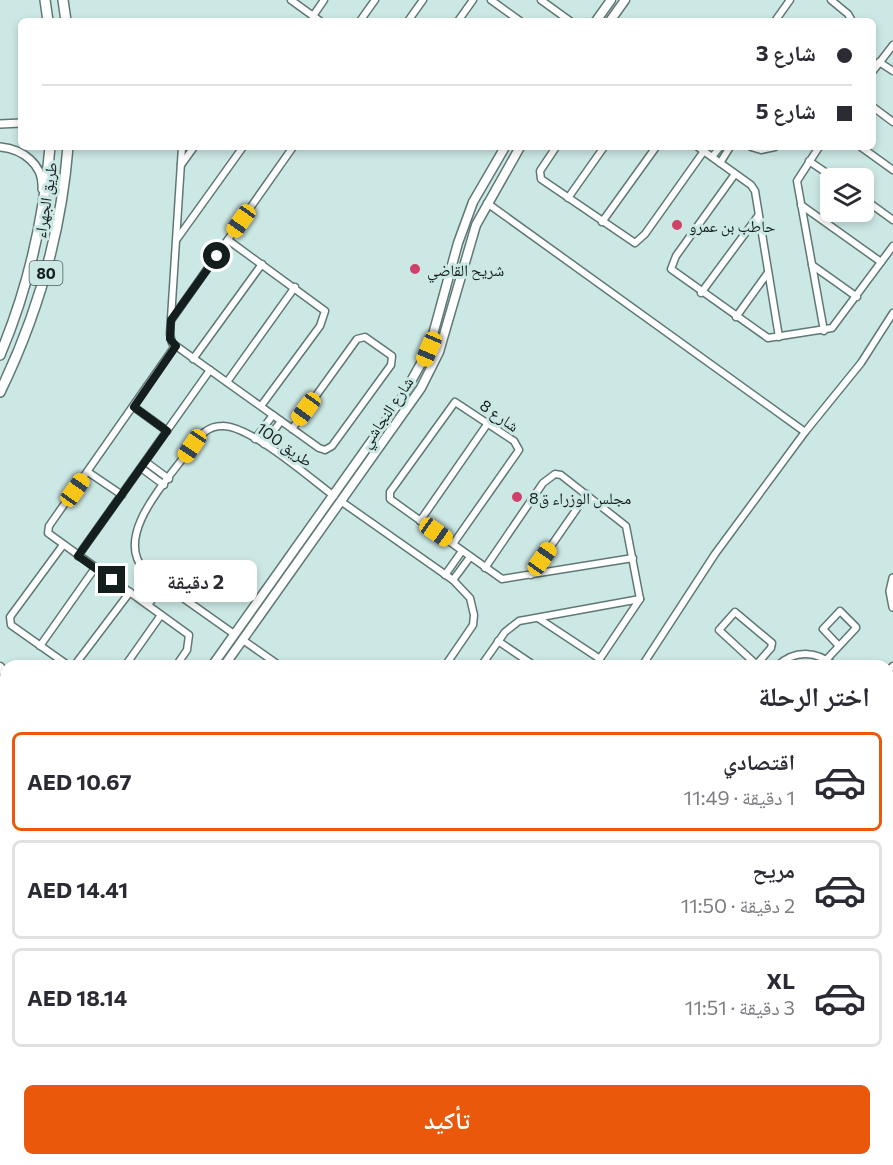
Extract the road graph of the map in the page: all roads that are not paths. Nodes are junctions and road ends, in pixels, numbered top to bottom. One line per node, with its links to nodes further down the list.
1 (44, 0): 15 (highway)
2 (291, 0): 14 (street)
3 (324, 0): 14 (street)
4 (375, 0): 18 (street)
5 (423, 0): 19 (street)
6 (473, 0): 20 (street)
7 (491, 0): 21 (street)
8 (541, 0): 22 (street)
9 (611, 0): 23 (main road)
10 (625, 0): 24 (main road)
11 (790, 0): 25 (street)
12 (833, 0): 26 (street)
13 (63, 1): 16 (highway)
14 (313, 16): 17 (street)
15 (46, 18)
16 (66, 18)
17 (316, 18)
18 (362, 18)
19 (410, 18)
20 (460, 18)
21 (511, 18)
22 (566, 18)
23 (598, 18)
24 (612, 18)
25 (777, 18)
26 (849, 18)
27 (893, 45): 28 (street)
28 (879, 62): 29 (street); 30 (street)
29 (876, 66)
30 (893, 71)
31 (876, 109): 32 (street)
32 (893, 122)
33 (18, 123): 34 (street)
34 (0, 124)
35 (0, 147): 67 (street)
36 (50, 150): 67 (highway, طريق الجهراء / 80)
37 (68, 150): 88 (highway, طريق الجهراء / 80)
38 (182, 150): 56 (street)
39 (192, 150): 56 (street)
40 (241, 150): 68 (street)
41 (291, 150): 69 (street)
42 (503, 150): 94 (main road, شارع النجاشي)
43 (518, 150): 61 (main road, شارع النجاشي)
44 (554, 150): 60 (street)
45 (602, 150): 60 (street)
46 (654, 150): 66 (street)
47 (700, 150): 66 (street)
48 (702, 150): 53 (street)
49 (718, 150): 53 (street)
50 (728, 150): 55 (street)
51 (817, 150): 54 (street)
52 (865, 150): 58 (street)
53 (712, 157): 55 (street)
54 (809, 161): 57 (street); 62 (street)
55 (720, 163): 59 (street)
56 (181, 165): 68 (street)
57 (820, 168)
58 (893, 170)
59 (735, 174): 64 (street); 76 (street)
60 (568, 198): 66 (street)
61 (486, 203): 94 (main road, شارع النجاشي); 97 (street)
62 (801, 205): 71 (street); 73 (street)
63 (874, 206): 65 (street)
64 (758, 216): 74 (street); 76 (street)
65 (893, 220)
66 (602, 222)
67 (38, 225): 84 (highway, طريق الجهراء / 80)
68 (177, 240): 80 (street)
69 (228, 240): 72 (street); 80 (street)
70 (893, 246): 71 (street)
71 (881, 262): 77 (street)
72 (262, 264): 75 (street); 85 (street)
73 (811, 264): 77 (street); 81 (street)
74 (767, 274): 79 (street); 82 (street)
75 (295, 287): 87 (street); 89 (street)
76 (701, 292): 79 (street)
77 (857, 297): 81 (street)
78 (893, 313): 97 (street)
79 (736, 317): 82 (street)
80 (171, 320): 83 (street)
81 (824, 331): 82 (street)
82 (779, 338)
83 (176, 346): 85 (street); 90 (street)
84 (0, 355)
85 (194, 359): 86 (street)
86 (210, 370): 87 (street); 96 (street)
87 (227, 382): 89 (street)
88 (0, 392)
89 (261, 406): 91 (street)
90 (134, 407): 96 (street); 104 (street)
91 (273, 415): 92 (street); 99 (street)
92 (280, 420): 95 (street); 101 (street)
93 (488, 423): 111 (street); 111 (street, شارع 8); 112 (street, شارع 8)
94 (389, 425): 98 (main road, شارع النجاشي); 100 (main road, شارع النجاشي)
95 (292, 429): 95 (street)
96 (167, 431): 102 (street)
97 (805, 432): 150 (street)
98 (376, 435): 100 (main road); 109 (main road, شارع النجاشي)
99 (255, 439): 101 (street, طريق 100); 105 (street, طريق 100)
100 (385, 440): 110 (main road, شارع النجاشي)
101 (264, 444): 109 (street, طريق 100)
102 (146, 462): 103 (street); 105 (street)
103 (141, 468): 106 (street); 108 (street)
104 (88, 472): 108 (street); 113 (street)
105 (169, 478): 106 (street, طريق 100)
106 (164, 485): 123 (street, طريق 100)
107 (587, 494): 117 (street); 118 (street); 121 (street)
108 (122, 495): 115 (street)
109 (334, 496): 133 (main road, شارع النجاشي)
110 (342, 502): 120 (street); 134 (main road, شارع النجاشي)
111 (420, 521): 112 (street, شارع 8)
112 (453, 544): 114 (street)
113 (63, 545): 115 (street); 136 (street)
114 (462, 551): 116 (street); 120 (street)
115 (78, 556): 119 (street)
116 (470, 557): 118 (street); 124 (street)
117 (633, 558): 121 (street); 127 (street)
118 (485, 567): 121 (street)
119 (95, 568): 126 (street); 136 (street)
120 (445, 575): 124 (street)
121 (531, 575)
122 (893, 578): 130 (street)
123 (156, 580): 125 (street, طريق 100); 128 (street)
124 (453, 580): 147 (street)
125 (163, 584): 129 (street); 133 (street, طريق 100)
126 (130, 592): 128 (street); 141 (street)
127 (639, 599): 132 (street); 138 (street)
128 (141, 600): 129 (street)
129 (148, 605): 131 (street)
130 (893, 607)
131 (161, 615): 142 (street); 143 (street)
132 (538, 618): 135 (street); 138 (street)
133 (234, 634): 144 (main road, شارع النجاشي)
134 (243, 640): 145 (main road, شارع النجاشي); 146 (street)
135 (498, 641): 148 (street); 149 (street)
136 (40, 646): 140 (street)
137 (839, 646): 137 (street); 139 (street)
138 (600, 659)
139 (827, 659): 153 (street)
140 (60, 660)
141 (79, 660)
142 (129, 660)
143 (180, 660)
144 (216, 660)
145 (228, 660)
146 (271, 660)
147 (449, 660)
148 (485, 660)
149 (526, 660)
150 (646, 660)
151 (752, 660): 152 (street)
152 (761, 660)
153 (786, 660)

